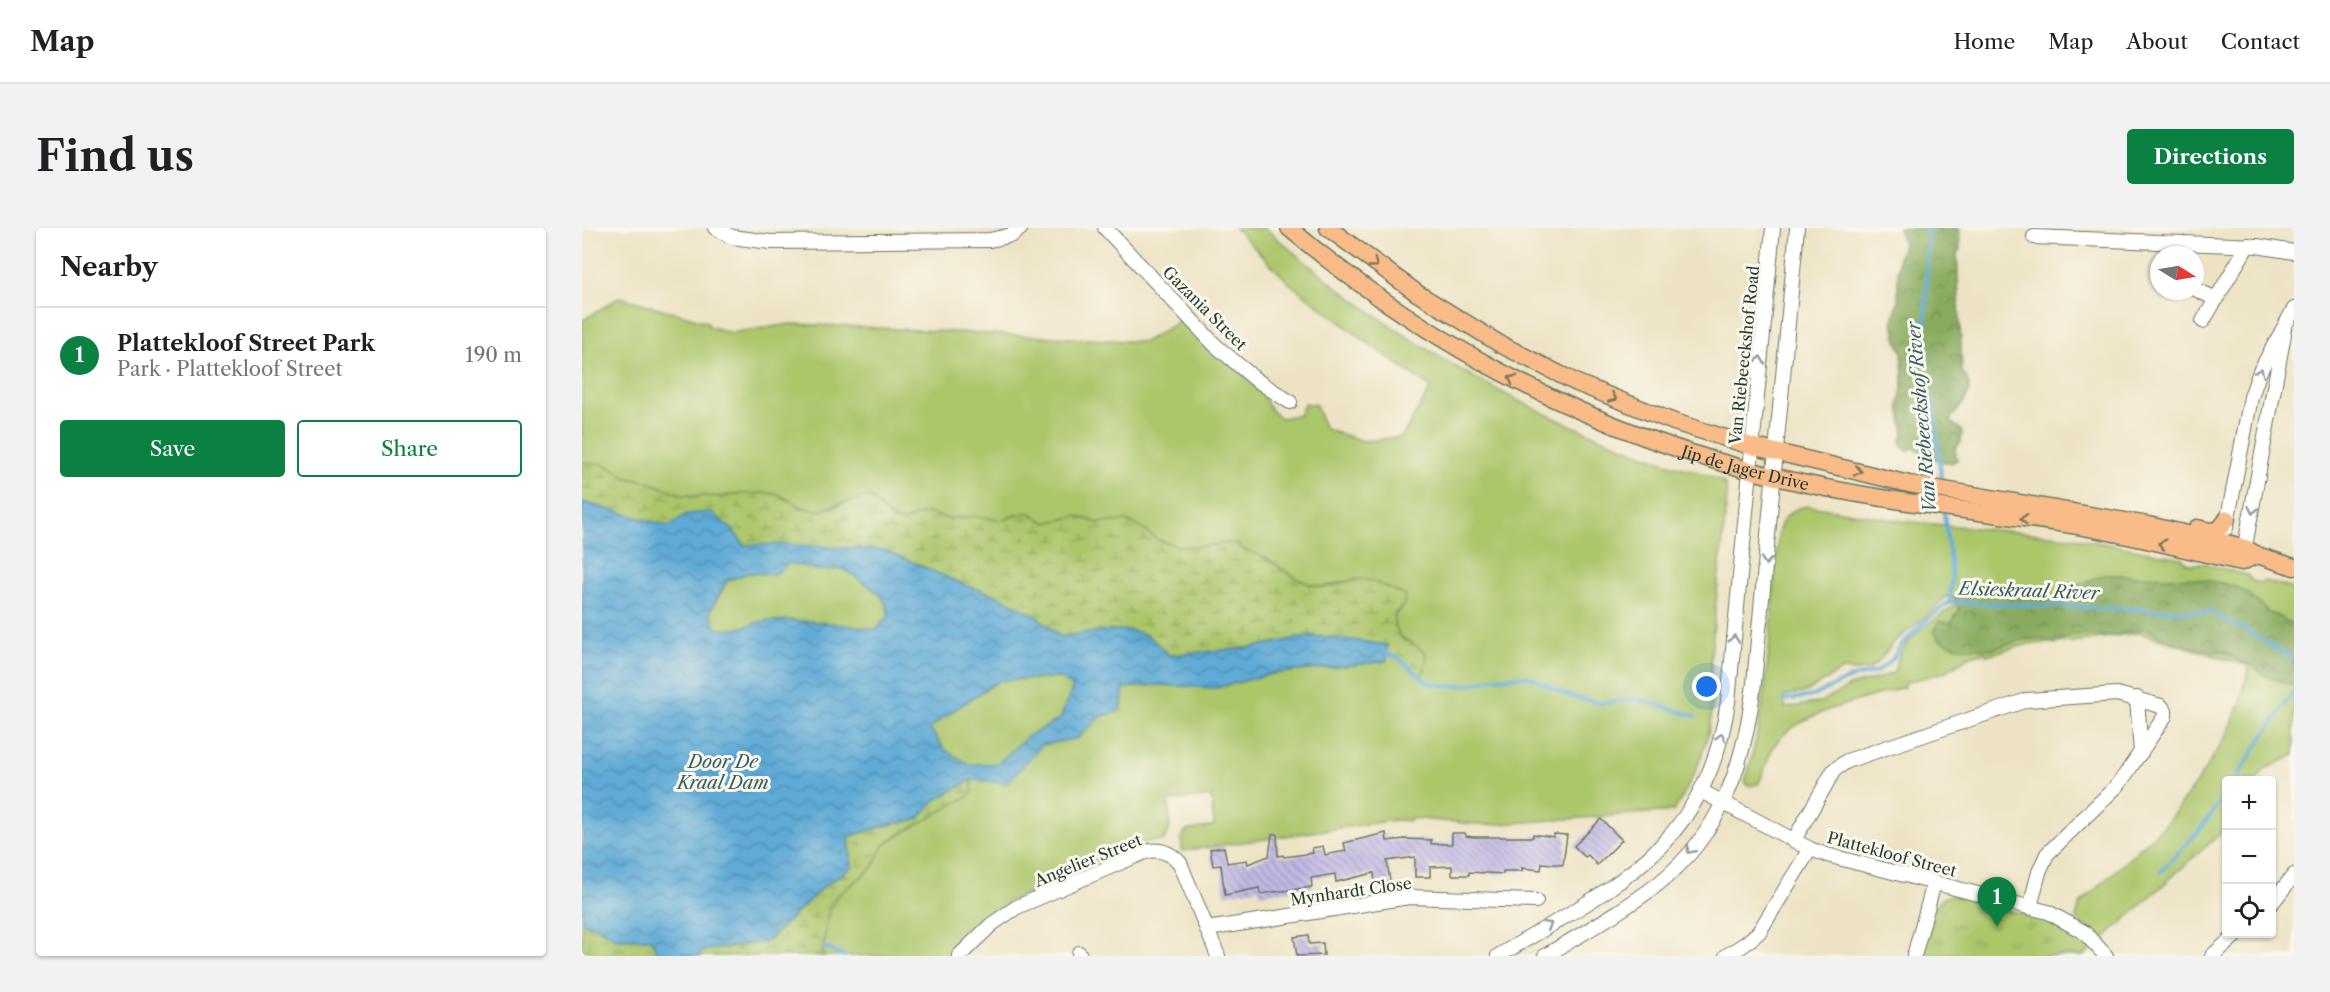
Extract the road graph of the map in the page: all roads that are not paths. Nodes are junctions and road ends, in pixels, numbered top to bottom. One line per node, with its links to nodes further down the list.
1 (715, 228): 8 (street)
2 (1021, 228): 8 (street)
3 (1105, 228): 17 (street, Gazania Street)
4 (1289, 228): 20 (main road, Jip de Jager Drive, one-way to 4)
5 (1328, 228): 18 (main road, Jip de Jager Drive, one-way to 18)
6 (1773, 228): 18 (street, Van Riebeeckshof Road, one-way to 6)
7 (1797, 228): 19 (street)
8 (811, 235)
9 (2034, 237): 10 (street)
10 (2248, 245): 11 (street); 13 (street)
11 (2294, 252)
12 (2204, 293): 13 (street)
13 (2216, 299): 15 (street)
14 (2294, 309): 16 (street)
15 (2203, 321)
16 (2286, 324): 24 (street, one-way to 16); 26 (street, one-way to 26)
17 (1290, 402)
18 (1751, 446): 19 (main road, Jip de Jager Drive); 20 (street, Van Riebeeckshof Road)
19 (1777, 452): 21 (street); 23 (main road, Jip de Jager Drive, one-way to 23)
20 (1749, 470): 21 (main road, Jip de Jager Drive); 30 (street, Van Riebeeckshof Road, one-way to 20)
21 (1775, 477): 23 (main road, Jip de Jager Drive); 31 (street, one-way to 31)
22 (2028, 505): 23 (main road, Jip de Jager Drive); 24 (main road); 25 (main road, Jip de Jager Drive)
23 (1985, 506): 25 (main road, Jip de Jager Drive, one-way to 23)
24 (2227, 519): 25 (street)
25 (2221, 549): 26 (main road, Jip de Jager Drive)
26 (2248, 555): 27 (main road, Jip de Jager Drive)
27 (2294, 567)
28 (2137, 698): 29 (street); 29 (street); 32 (street)
29 (2141, 753): 38 (street)
30 (1701, 791): 31 (street, Plattekloof Street); 43 (street, Van Riebeeckshof Road, one-way to 30)
31 (1724, 803): 32 (street, Plattekloof Street); 44 (street, one-way to 44)
32 (1794, 840): 33 (street, Plattekloof Street)
33 (1810, 849): 35 (street, Plattekloof Street); 45 (street)
34 (2294, 875): 36 (street)
35 (1934, 883): 38 (street, Plattekloof Street); 46 (street)
36 (2276, 897)
37 (1536, 901): 39 (street, Mynhardt Close)
38 (2030, 907): 47 (street, Plattekloof Street)
39 (1207, 929): 41 (street, Angelier Street); 42 (street, Angelier Street)
40 (2232, 938): 48 (street)
41 (959, 956)
42 (1218, 956)
43 (1498, 956)
44 (1545, 956)
45 (1726, 956)
46 (1914, 956)
47 (2106, 956)
48 (2212, 956)

